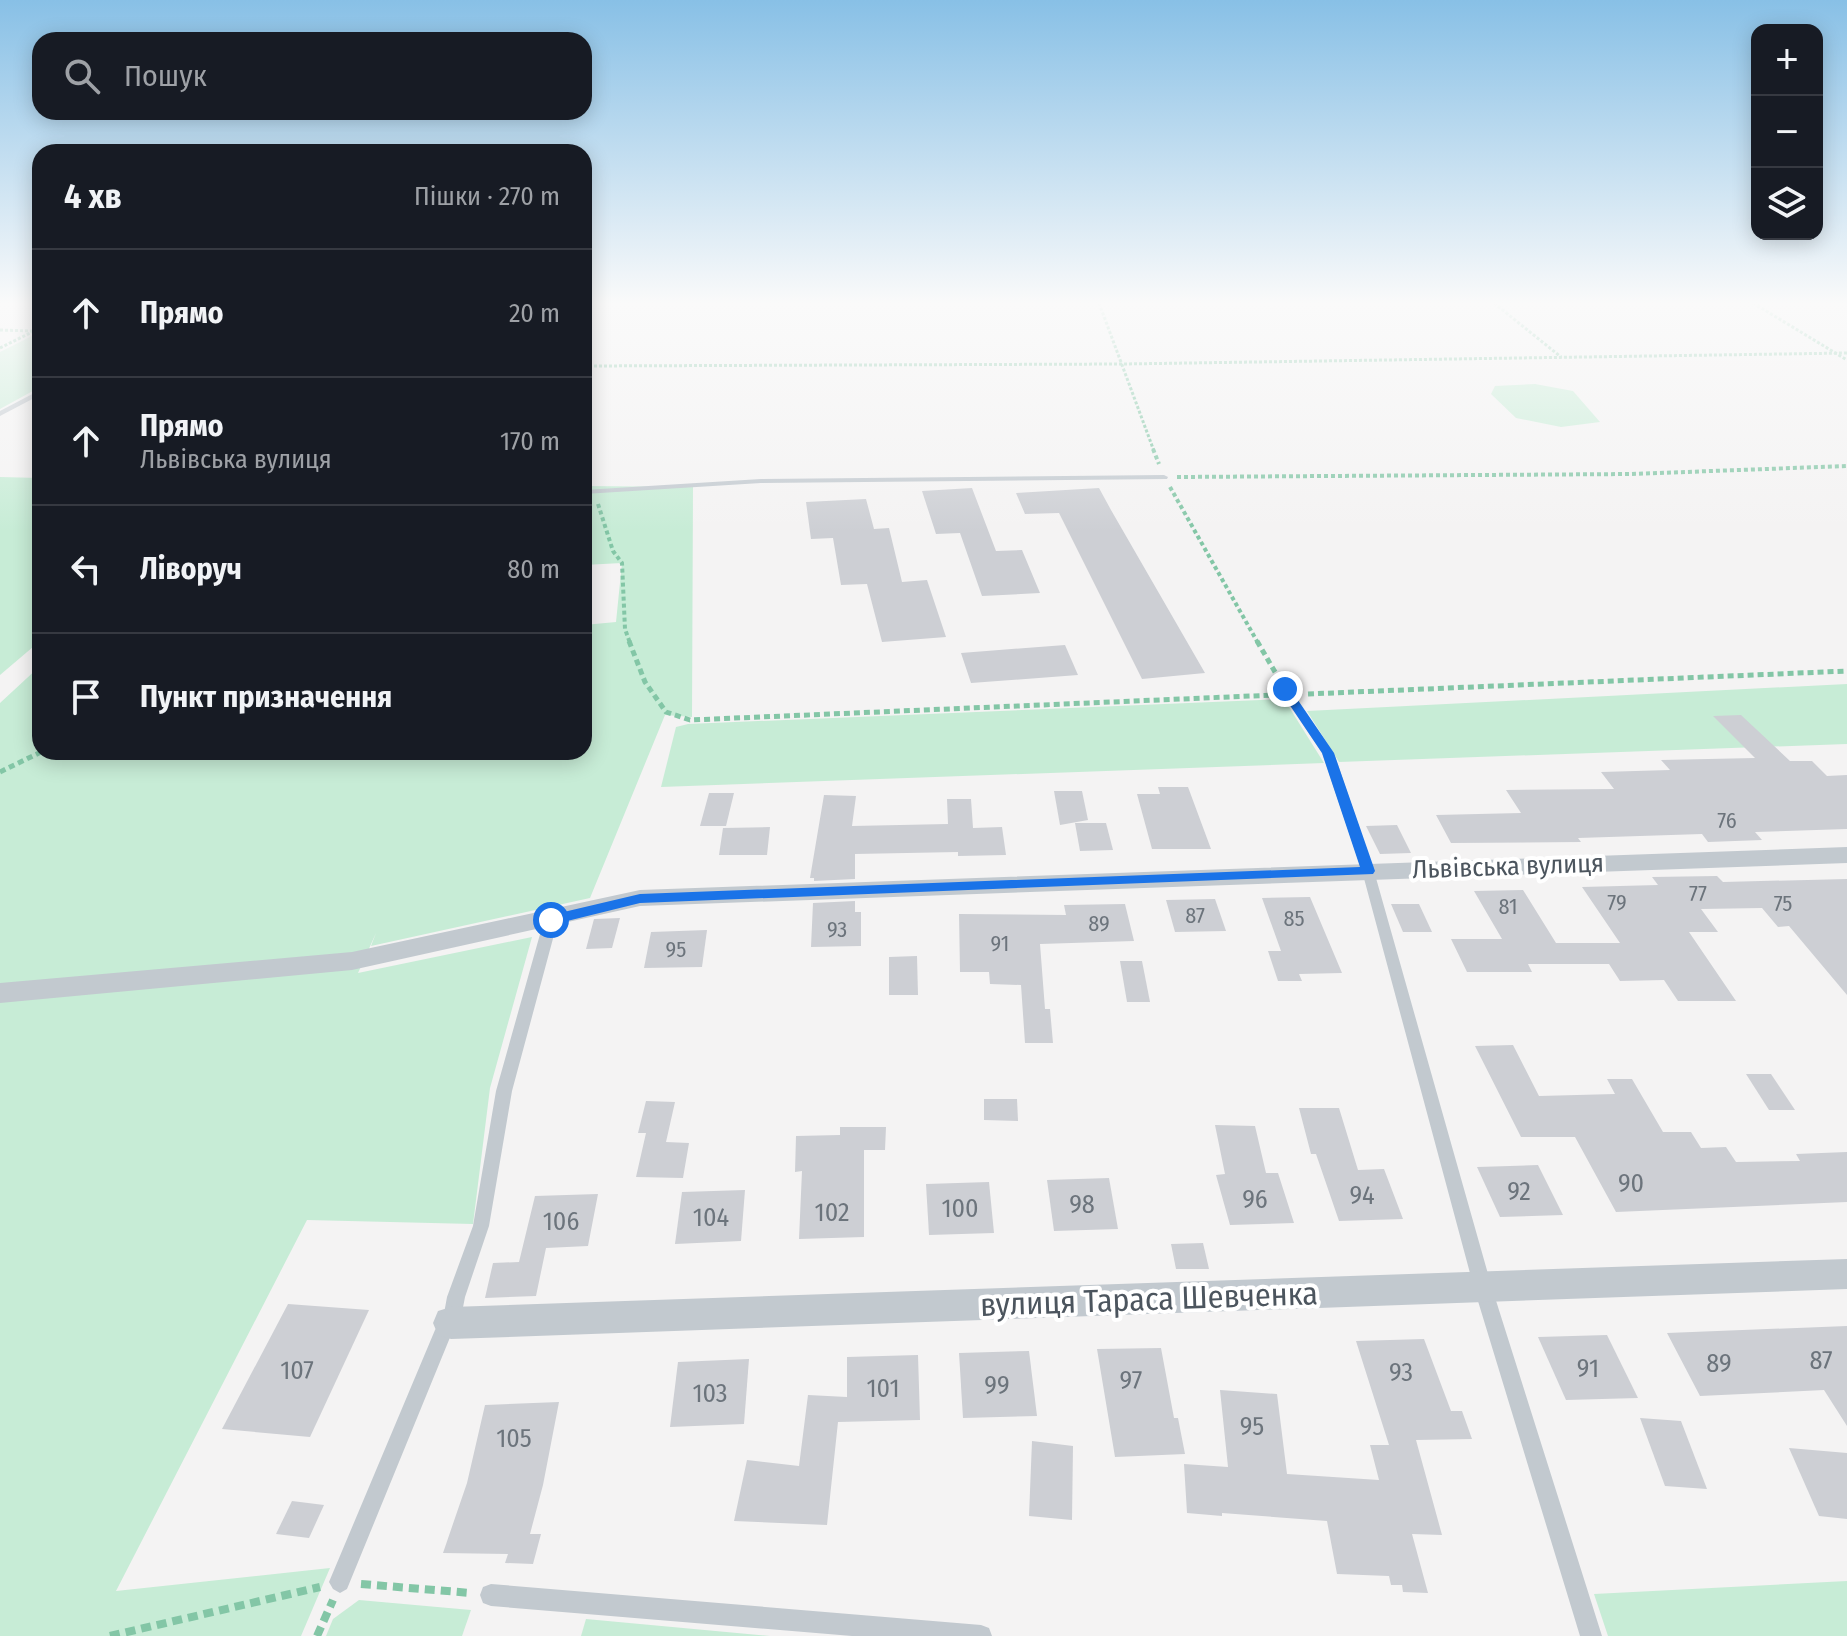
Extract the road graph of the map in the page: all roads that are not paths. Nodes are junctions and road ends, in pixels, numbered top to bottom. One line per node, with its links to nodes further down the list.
1 (32, 396): 2 (lane)
2 (0, 414)
3 (1164, 477): 4 (lane)
4 (592, 492)
5 (1288, 695): 7 (lane)
6 (1847, 855): 7 (street, Львівська вулиця)
7 (1368, 871): 8 (street, Львівська вулиця); 11 (lane)
8 (551, 920): 9 (street, Львівська вулиця); 12 (lane)
9 (0, 993)
10 (1847, 1274): 11 (street, вулиця Тараса Шевченка)
11 (1483, 1288): 12 (street, вулиця Тараса Шевченка); 16 (lane)
12 (451, 1323): 13 (lane)
13 (340, 1582)
14 (491, 1595): 15 (lane)
15 (981, 1636)
16 (1591, 1636)

